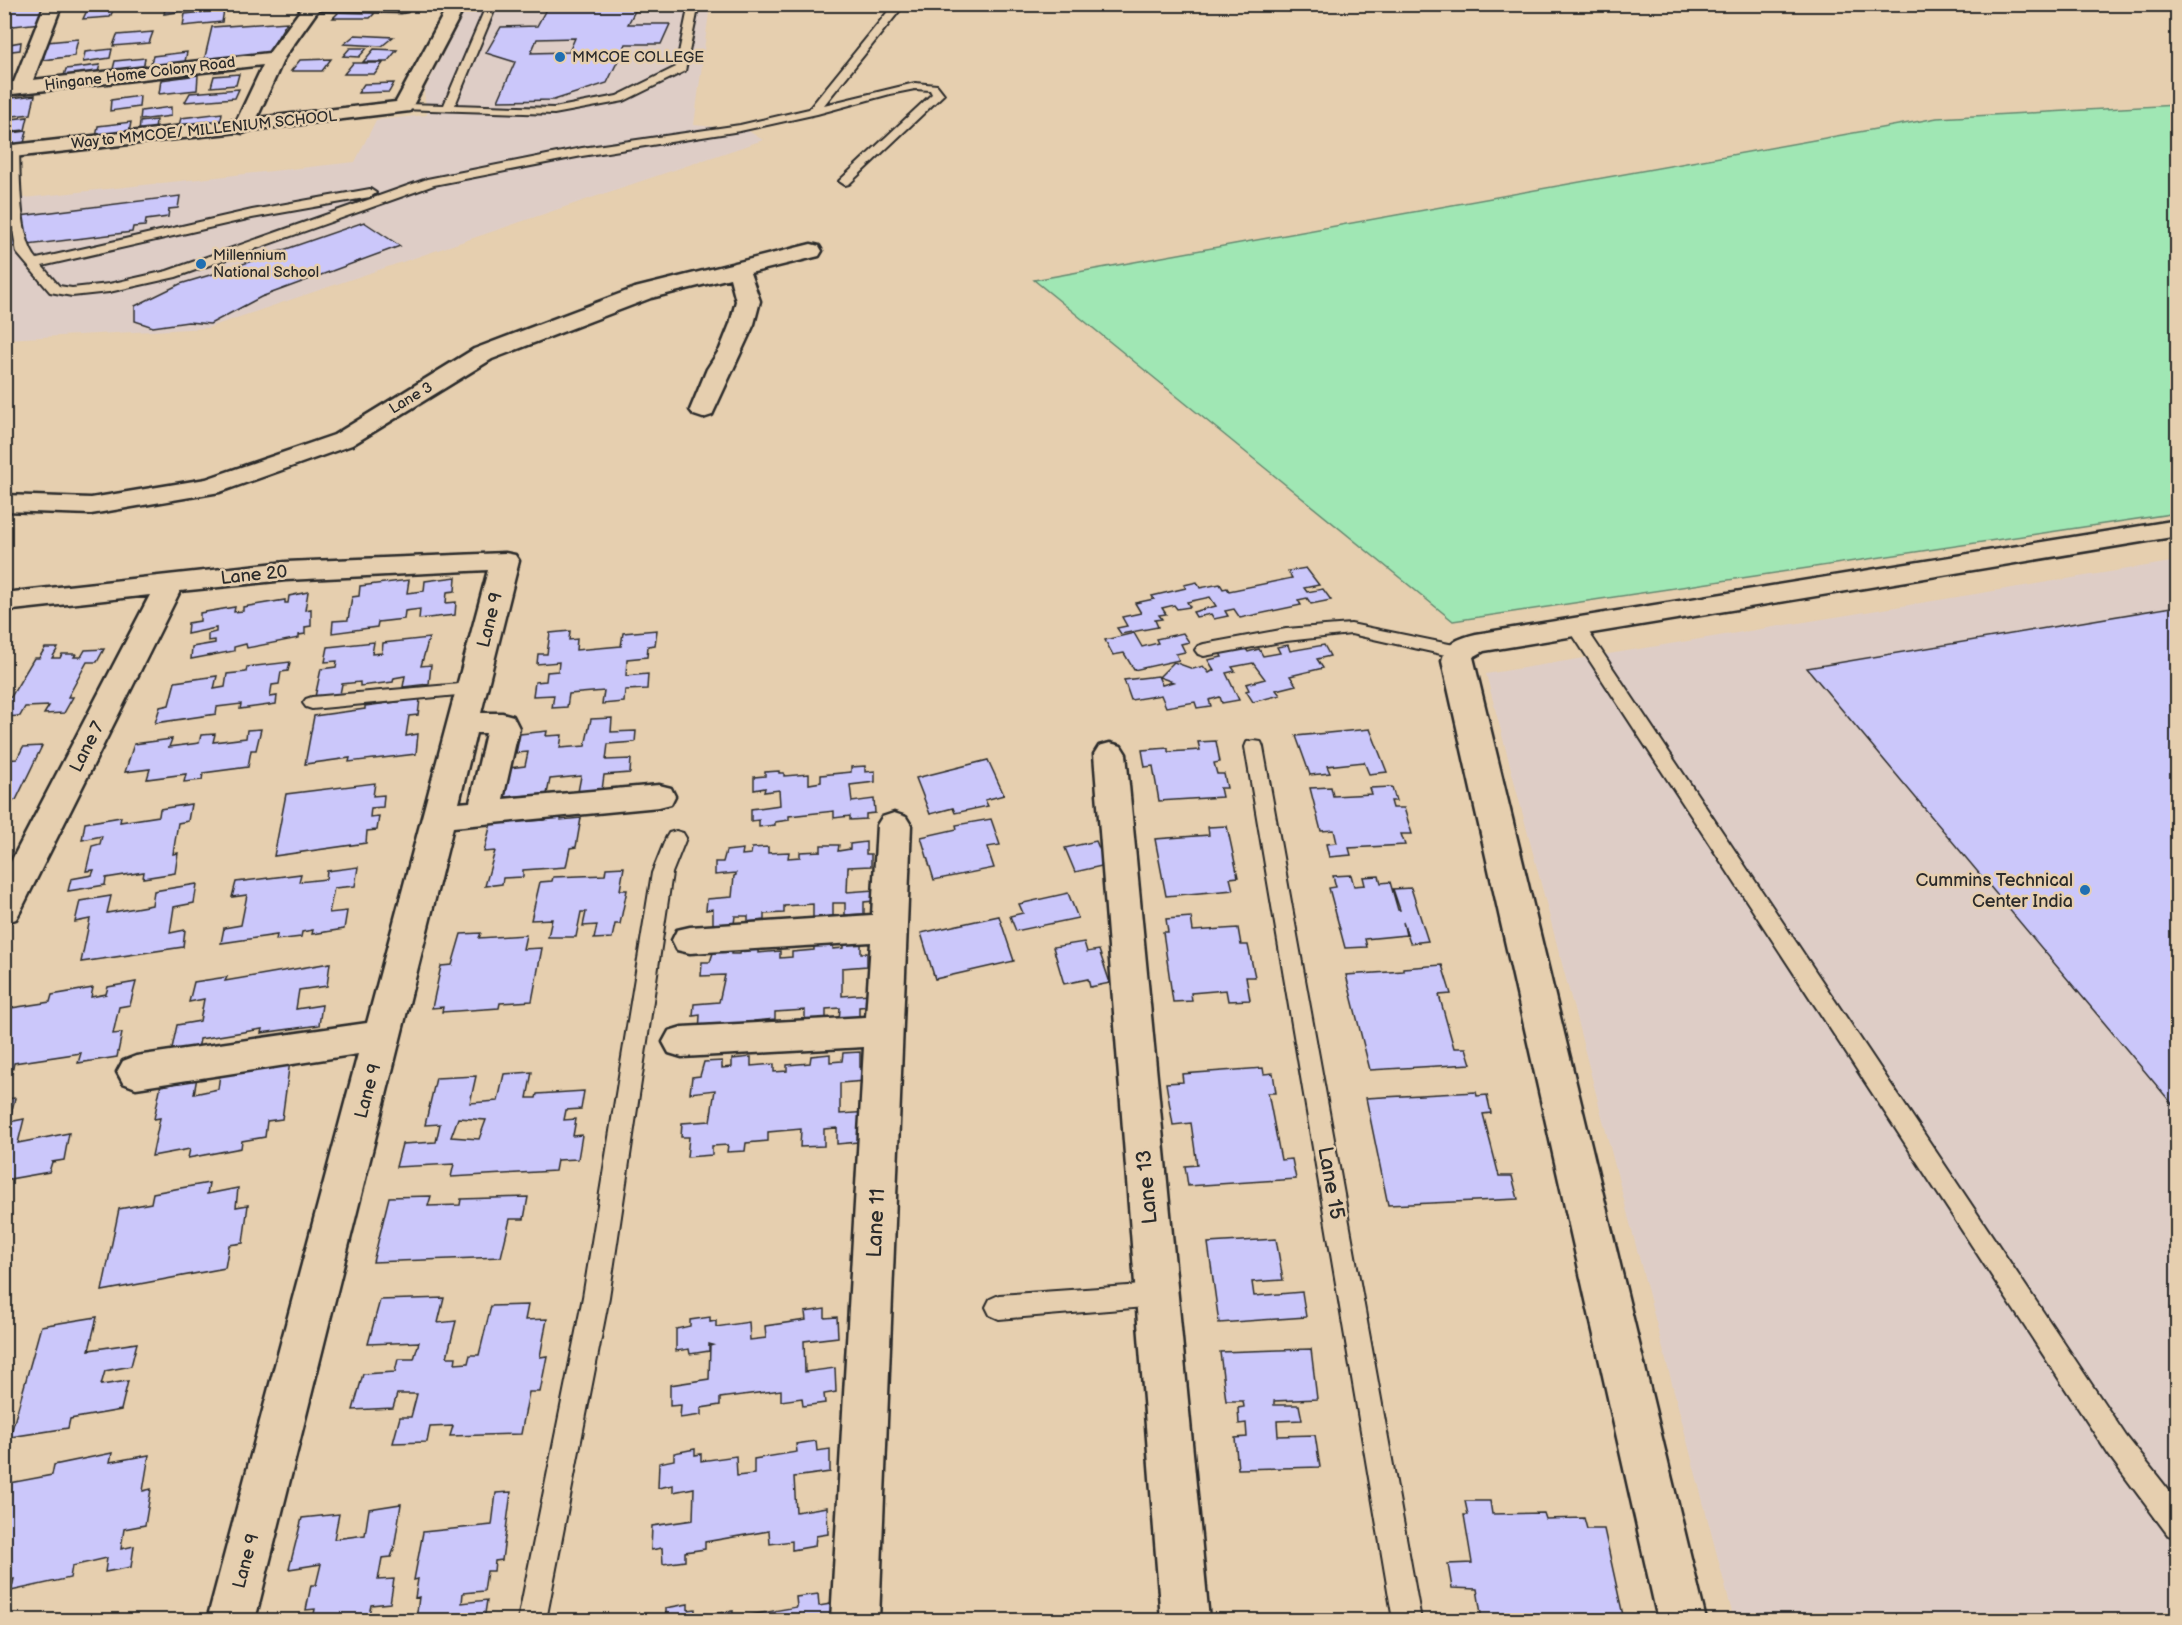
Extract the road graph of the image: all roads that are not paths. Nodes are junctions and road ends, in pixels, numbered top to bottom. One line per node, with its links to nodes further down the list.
1 (54, 4): 9 (street)
2 (458, 4): 10 (street)
3 (492, 4): 11 (lane)
4 (694, 4): 11 (lane)
5 (900, 4): 12 (lane)
6 (314, 5): 7 (street); 8 (street)
7 (401, 7)
8 (275, 58): 9 (street, Hingane Home Colony Road); 13 (street)
9 (13, 89)
10 (404, 107): 11 (lane); 13 (street, Way to MMCOE/ MILLENIUM SCHOOL)
11 (448, 108)
12 (813, 112): 15 (lane); 16 (lane)
13 (243, 127): 14 (street, Way to MMCOE/ MILLENIUM SCHOOL)
14 (9, 152): 18 (lane)
15 (845, 181)
16 (431, 182): 18 (lane); 18 (lane)
17 (811, 251): 19 (street, Lane 3)
18 (34, 264)
19 (738, 269): 20 (street); 21 (street, Lane 3)
20 (703, 410)
21 (4, 503)
22 (2178, 528): 26 (street)
23 (506, 561): 24 (street, Lane 20); 30 (street, Lane 9)
24 (169, 585): 25 (street, Lane 20); 38 (street, Lane 7)
25 (4, 602)
26 (1576, 627): 28 (street); 48 (lane)
27 (1204, 650): 28 (lane)
28 (1459, 652): 54 (street)
29 (312, 703): 30 (lane)
30 (468, 706): 34 (street); 35 (street, Lane 9)
31 (1254, 747): 53 (lane, Lane 15)
32 (1110, 753): 46 (street, Lane 13)
33 (659, 796): 34 (street)
34 (483, 813): 35 (street)
35 (439, 817): 43 (street, Lane 9)
36 (894, 825): 40 (street, Lane 11)
37 (676, 838): 50 (lane)
38 (16, 863): 39 (street, Lane 7)
39 (4, 910)
40 (889, 927): 41 (street); 42 (street, Lane 11)
41 (690, 940)
42 (884, 1031): 44 (street); 51 (street, Lane 11)
43 (382, 1036): 45 (street); 49 (street, Lane 9)
44 (682, 1042)
45 (136, 1072)
46 (1157, 1295): 47 (lane); 52 (street, Lane 13)
47 (999, 1307)
48 (2178, 1525)
49 (231, 1620)
50 (532, 1620)
51 (855, 1620)
52 (1185, 1620)
53 (1407, 1620)
54 (1682, 1620)

